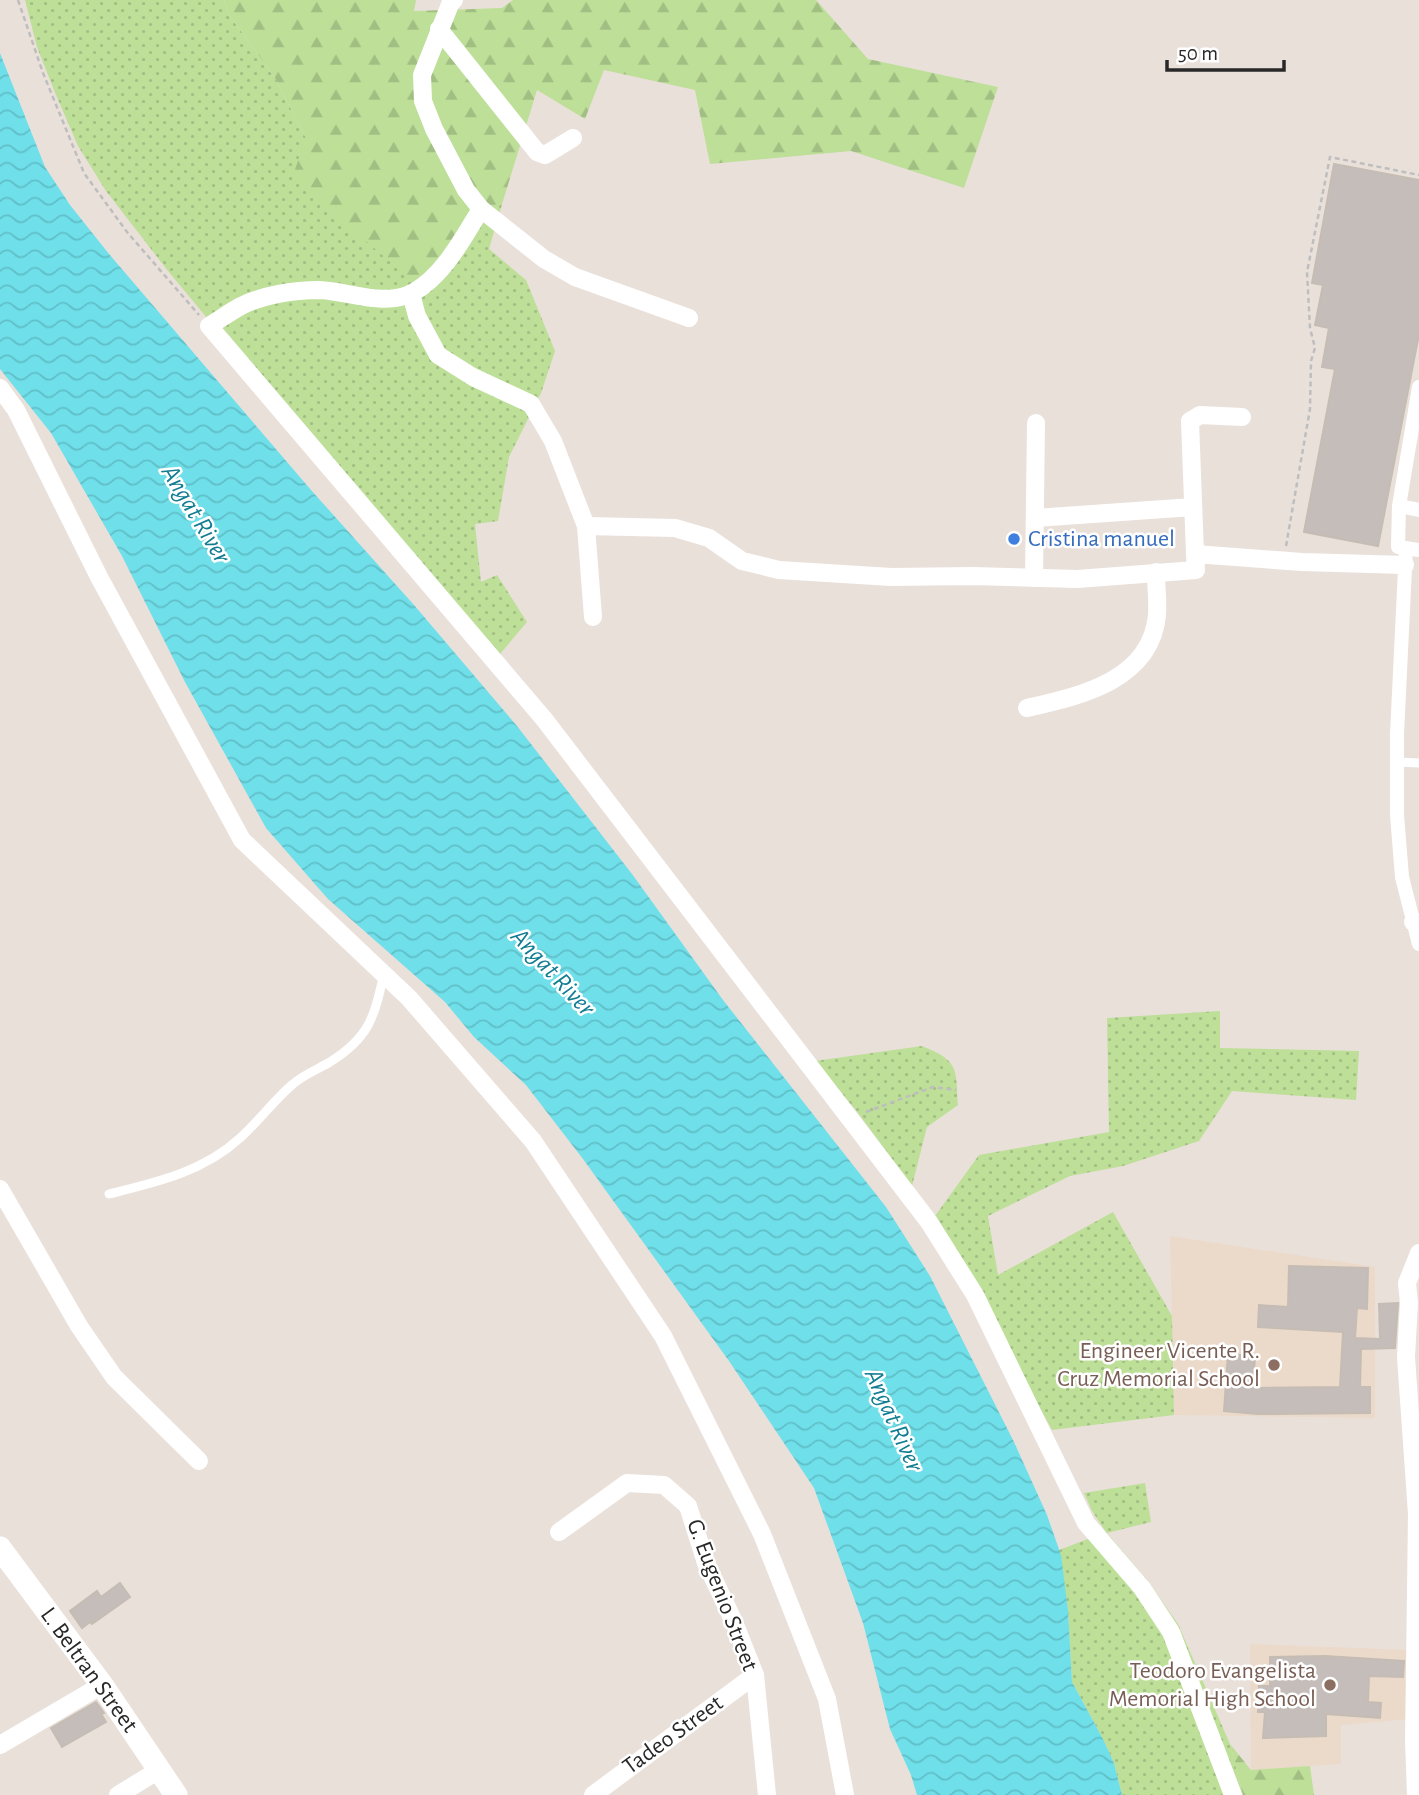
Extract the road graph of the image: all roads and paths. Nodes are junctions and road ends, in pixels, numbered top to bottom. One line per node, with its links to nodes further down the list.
1 (18, 0): 9 (path)
2 (454, 0): 3 (street)
3 (439, 29): 4 (street); 6 (street)
4 (573, 138)
5 (1419, 175): 21 (path)
6 (481, 209): 7 (street); 8 (street)
7 (411, 294): 9 (street); 18 (street)
8 (689, 318)
9 (209, 326): 32 (street)
10 (1419, 387): 14 (street)
11 (0, 388): 30 (street)
12 (1242, 417): 15 (street)
13 (1037, 423): 17 (street)
14 (1399, 506): 16 (street); 19 (street)
15 (1193, 507): 17 (street); 20 (street)
16 (1419, 510)
17 (1035, 517): 23 (street)
18 (586, 526): 23 (street); 24 (street)
19 (1407, 553): 21 (street); 26 (street)
20 (1195, 554): 21 (street); 22 (street)
21 (1283, 560)
22 (1156, 572): 23 (street); 25 (street)
23 (1034, 578)
24 (593, 617)
25 (1027, 708)
26 (1397, 762): 27 (lane); 28 (street)
27 (1419, 763)
28 (1416, 922): 29 (street)
29 (1419, 944)
30 (384, 974): 34 (lane); 48 (street)
31 (956, 1090): 32 (path)
32 (849, 1117): 49 (street)
33 (0, 1189): 36 (street)
34 (109, 1194)
35 (1419, 1253): 39 (street)
36 (200, 1461)
37 (559, 1532): 40 (street, G. Eugenio Street)
38 (0, 1548): 41 (street, L. Beltran Street)
39 (1418, 1652): 50 (street)
40 (755, 1675): 46 (street, Tadeo Street); 47 (street, G. Eugenio Street)
41 (102, 1685): 42 (street); 43 (street, L. Beltran Street)
42 (0, 1745)
43 (159, 1770): 44 (street); 45 (street, L. Beltran Street)
44 (118, 1795)
45 (176, 1795)
46 (593, 1795)
47 (767, 1795)
48 (845, 1795)
49 (1233, 1795)
50 (1416, 1795)

